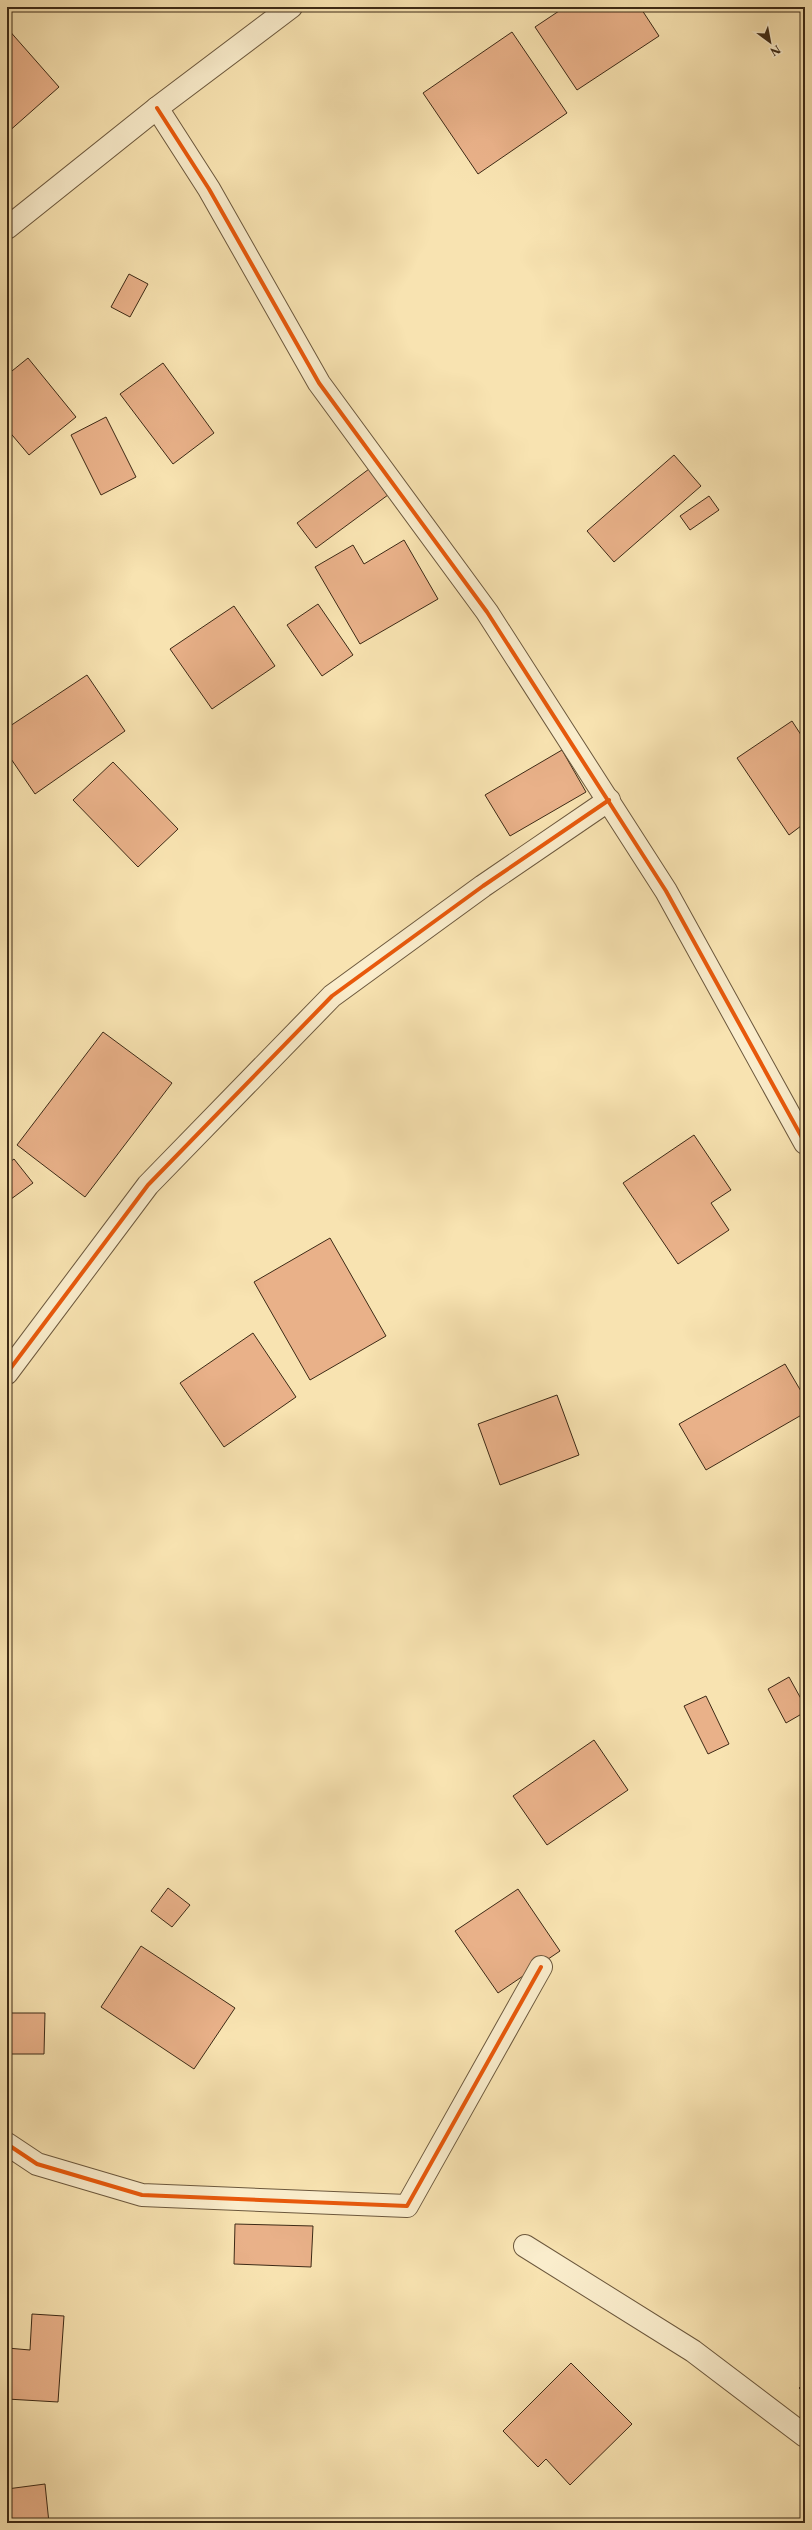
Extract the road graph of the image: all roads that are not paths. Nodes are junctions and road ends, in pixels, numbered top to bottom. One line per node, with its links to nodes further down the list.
1 (291, 7): 2 (street)
2 (157, 108): 3 (street); 4 (street)
3 (7, 228)
4 (609, 800): 5 (street); 6 (street)
5 (805, 1143)
6 (7, 1373)
7 (541, 1967): 8 (street)
8 (7, 2144)
9 (525, 2246): 10 (street)
10 (805, 2436)

